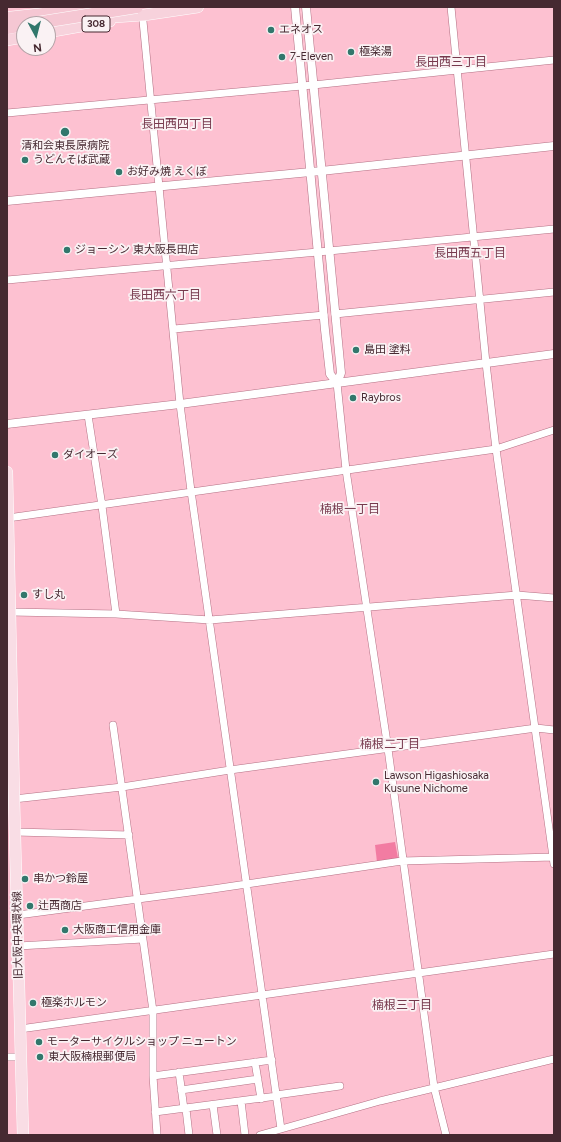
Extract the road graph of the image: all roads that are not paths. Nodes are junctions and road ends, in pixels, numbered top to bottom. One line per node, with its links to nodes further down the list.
1 (114, 7): 7 (highway)
2 (198, 7): 6 (highway, 308)
3 (295, 7): 14 (street)
4 (306, 7): 13 (street)
5 (451, 7): 12 (street)
6 (140, 11): 8 (highway, bridge); 9 (highway, 308); 10 (highway, 308); 15 (street)
7 (7, 18)
8 (56, 21)
9 (7, 23)
10 (56, 30)
11 (554, 60): 12 (street)
12 (457, 71): 13 (street); 18 (street)
13 (313, 85): 14 (street); 19 (street)
14 (302, 86): 15 (street); 20 (street)
15 (151, 100): 16 (street); 21 (street)
16 (7, 113)
17 (554, 146): 18 (street)
18 (465, 155): 19 (street); 24 (street)
19 (321, 171): 20 (street); 26 (street)
20 (311, 172): 21 (street); 25 (street)
21 (160, 187): 22 (street); 27 (street)
22 (7, 201)
23 (554, 229): 24 (street)
24 (474, 236): 26 (street); 30 (street)
25 (318, 251): 26 (street); 27 (street); 32 (street)
26 (329, 251): 31 (street)
27 (167, 266): 28 (street); 33 (street)
28 (7, 280)
29 (554, 292): 30 (street)
30 (480, 299): 31 (street); 35 (street)
31 (335, 314): 36 (street)
32 (324, 315): 33 (street); 36 (street)
33 (174, 329): 37 (street)
34 (554, 354): 35 (street)
35 (486, 362): 36 (street); 41 (street)
36 (337, 383): 37 (street); 42 (street)
37 (180, 404): 38 (street); 44 (street)
38 (88, 415): 39 (street); 45 (street)
39 (7, 424)
40 (554, 430): 41 (street)
41 (496, 449): 42 (street); 47 (street)
42 (346, 470): 44 (street); 49 (street)
43 (7, 472): 46 (main road, 旧大阪中央環状線)
44 (192, 491): 45 (street); 52 (street)
45 (102, 506): 46 (street); 51 (street)
46 (8, 518): 50 (main road, 旧大阪中央環状線)
47 (517, 595): 48 (street); 49 (street); 56 (street)
48 (554, 598)
49 (367, 607): 52 (street); 58 (street)
50 (10, 612): 51 (street); 53 (main road, 旧大阪中央環状線)
51 (116, 614): 52 (street)
52 (210, 620): 59 (street)
53 (9, 648): 54 (main road, 旧大阪中央環状線)
54 (10, 721): 61 (main road, 旧大阪中央環状線)
55 (113, 725): 60 (street)
56 (536, 728): 57 (street); 58 (street); 64 (street)
57 (554, 730)
58 (388, 749): 59 (street); 65 (street)
59 (230, 770): 60 (street); 66 (street)
60 (122, 788): 61 (street); 63 (street)
61 (10, 799): 62 (main road, 旧大阪中央環状線)
62 (15, 832): 63 (street); 68 (main road, 旧大阪中央環状線)
63 (130, 835): 67 (street)
64 (554, 859): 65 (street)
65 (402, 861): 66 (street); 72 (street)
66 (247, 884): 67 (street); 73 (street)
67 (138, 899): 68 (street); 69 (street)
68 (18, 915): 70 (main road, 旧大阪中央環状線)
69 (144, 939): 70 (street); 74 (street)
70 (18, 946): 75 (main road, 旧大阪中央環状線)
71 (554, 954): 72 (street)
72 (418, 973): 73 (street); 85 (street)
73 (262, 994): 74 (street); 79 (street)
74 (153, 1011): 75 (street); 82 (street)
75 (20, 1029): 77 (main road, 旧大阪中央環状線)
76 (7, 1057): 77 (street)
77 (21, 1057): 94 (main road, 旧大阪中央環状線)
78 (554, 1059): 85 (street)
79 (272, 1060): 80 (street); 87 (street)
80 (256, 1062): 81 (street); 83 (street)
81 (179, 1072): 82 (street); 86 (street)
82 (153, 1076): 92 (street)
83 (258, 1079): 86 (street); 88 (street)
84 (340, 1086): 87 (street)
85 (434, 1087): 93 (street); 100 (street)
86 (181, 1090): 91 (street)
87 (276, 1096): 88 (street); 93 (street)
88 (261, 1099): 89 (street)
89 (241, 1101): 90 (street); 98 (street)
90 (213, 1105): 91 (street); 97 (street)
91 (185, 1109): 92 (street); 96 (street)
92 (155, 1112): 95 (street)
93 (281, 1129): 99 (street)
94 (23, 1135)
95 (157, 1135)
96 (189, 1135)
97 (217, 1135)
98 (245, 1135)
99 (260, 1135)
100 (446, 1135)

